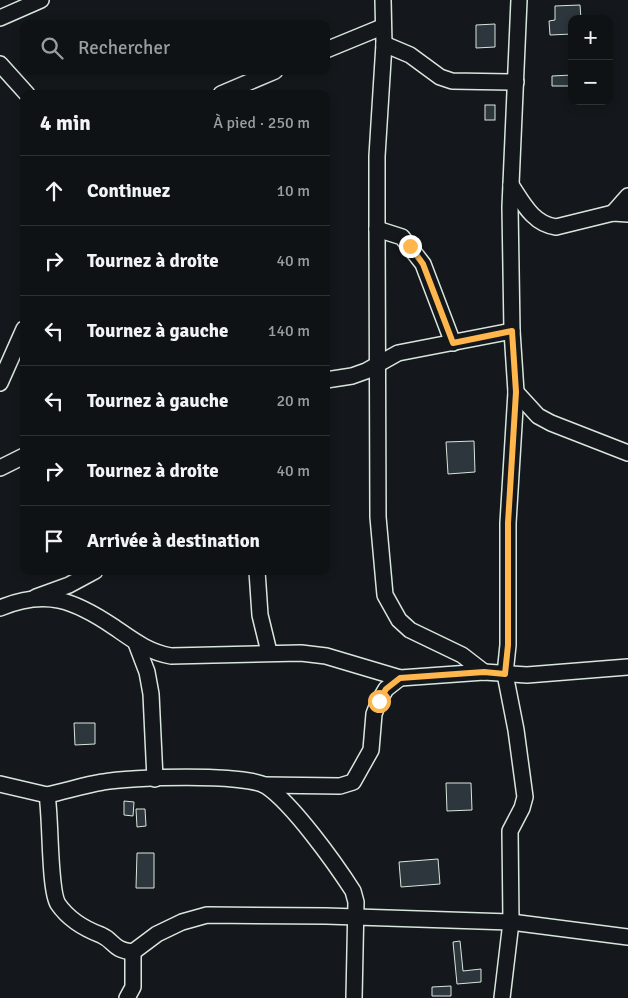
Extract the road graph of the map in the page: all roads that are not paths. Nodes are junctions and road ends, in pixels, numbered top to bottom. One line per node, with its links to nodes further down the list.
1 (41, 0): 4 (street)
2 (383, 0): 5 (street)
3 (519, 0): 10 (street)
4 (0, 18)
5 (382, 27): 6 (street); 7 (street)
6 (384, 44): 10 (street); 16 (street)
7 (330, 48)
8 (0, 64): 11 (street)
9 (266, 75): 12 (street)
10 (516, 82): 13 (street)
11 (23, 90)
12 (230, 90)
13 (511, 185): 15 (street); 17 (street)
14 (628, 196): 15 (street)
15 (621, 213)
16 (377, 229): 19 (street); 20 (street)
17 (512, 331): 19 (street); 23 (street)
18 (20, 338): 22 (street)
19 (453, 343): 20 (street)
20 (378, 363): 21 (street); 34 (street)
21 (330, 379)
22 (0, 383)
23 (516, 392): 24 (street); 35 (street)
24 (628, 453)
25 (20, 458): 26 (street)
26 (0, 468)
27 (87, 575): 29 (street)
28 (257, 575): 32 (street)
29 (33, 598): 30 (street); 31 (street)
30 (0, 608)
31 (136, 643): 32 (street); 37 (street)
32 (269, 652): 36 (street)
33 (628, 667): 35 (street)
34 (484, 672): 35 (street); 36 (street)
35 (505, 674): 42 (street)
36 (400, 678): 39 (street)
37 (155, 779): 39 (street); 40 (street)
38 (0, 784): 40 (street)
39 (264, 785): 41 (street)
40 (47, 795): 44 (street)
41 (355, 916): 42 (street); 44 (street); 47 (street)
42 (511, 922): 43 (street); 45 (street)
43 (628, 937)
44 (133, 952): 46 (street)
45 (499, 996)
46 (127, 998)
47 (354, 998)

